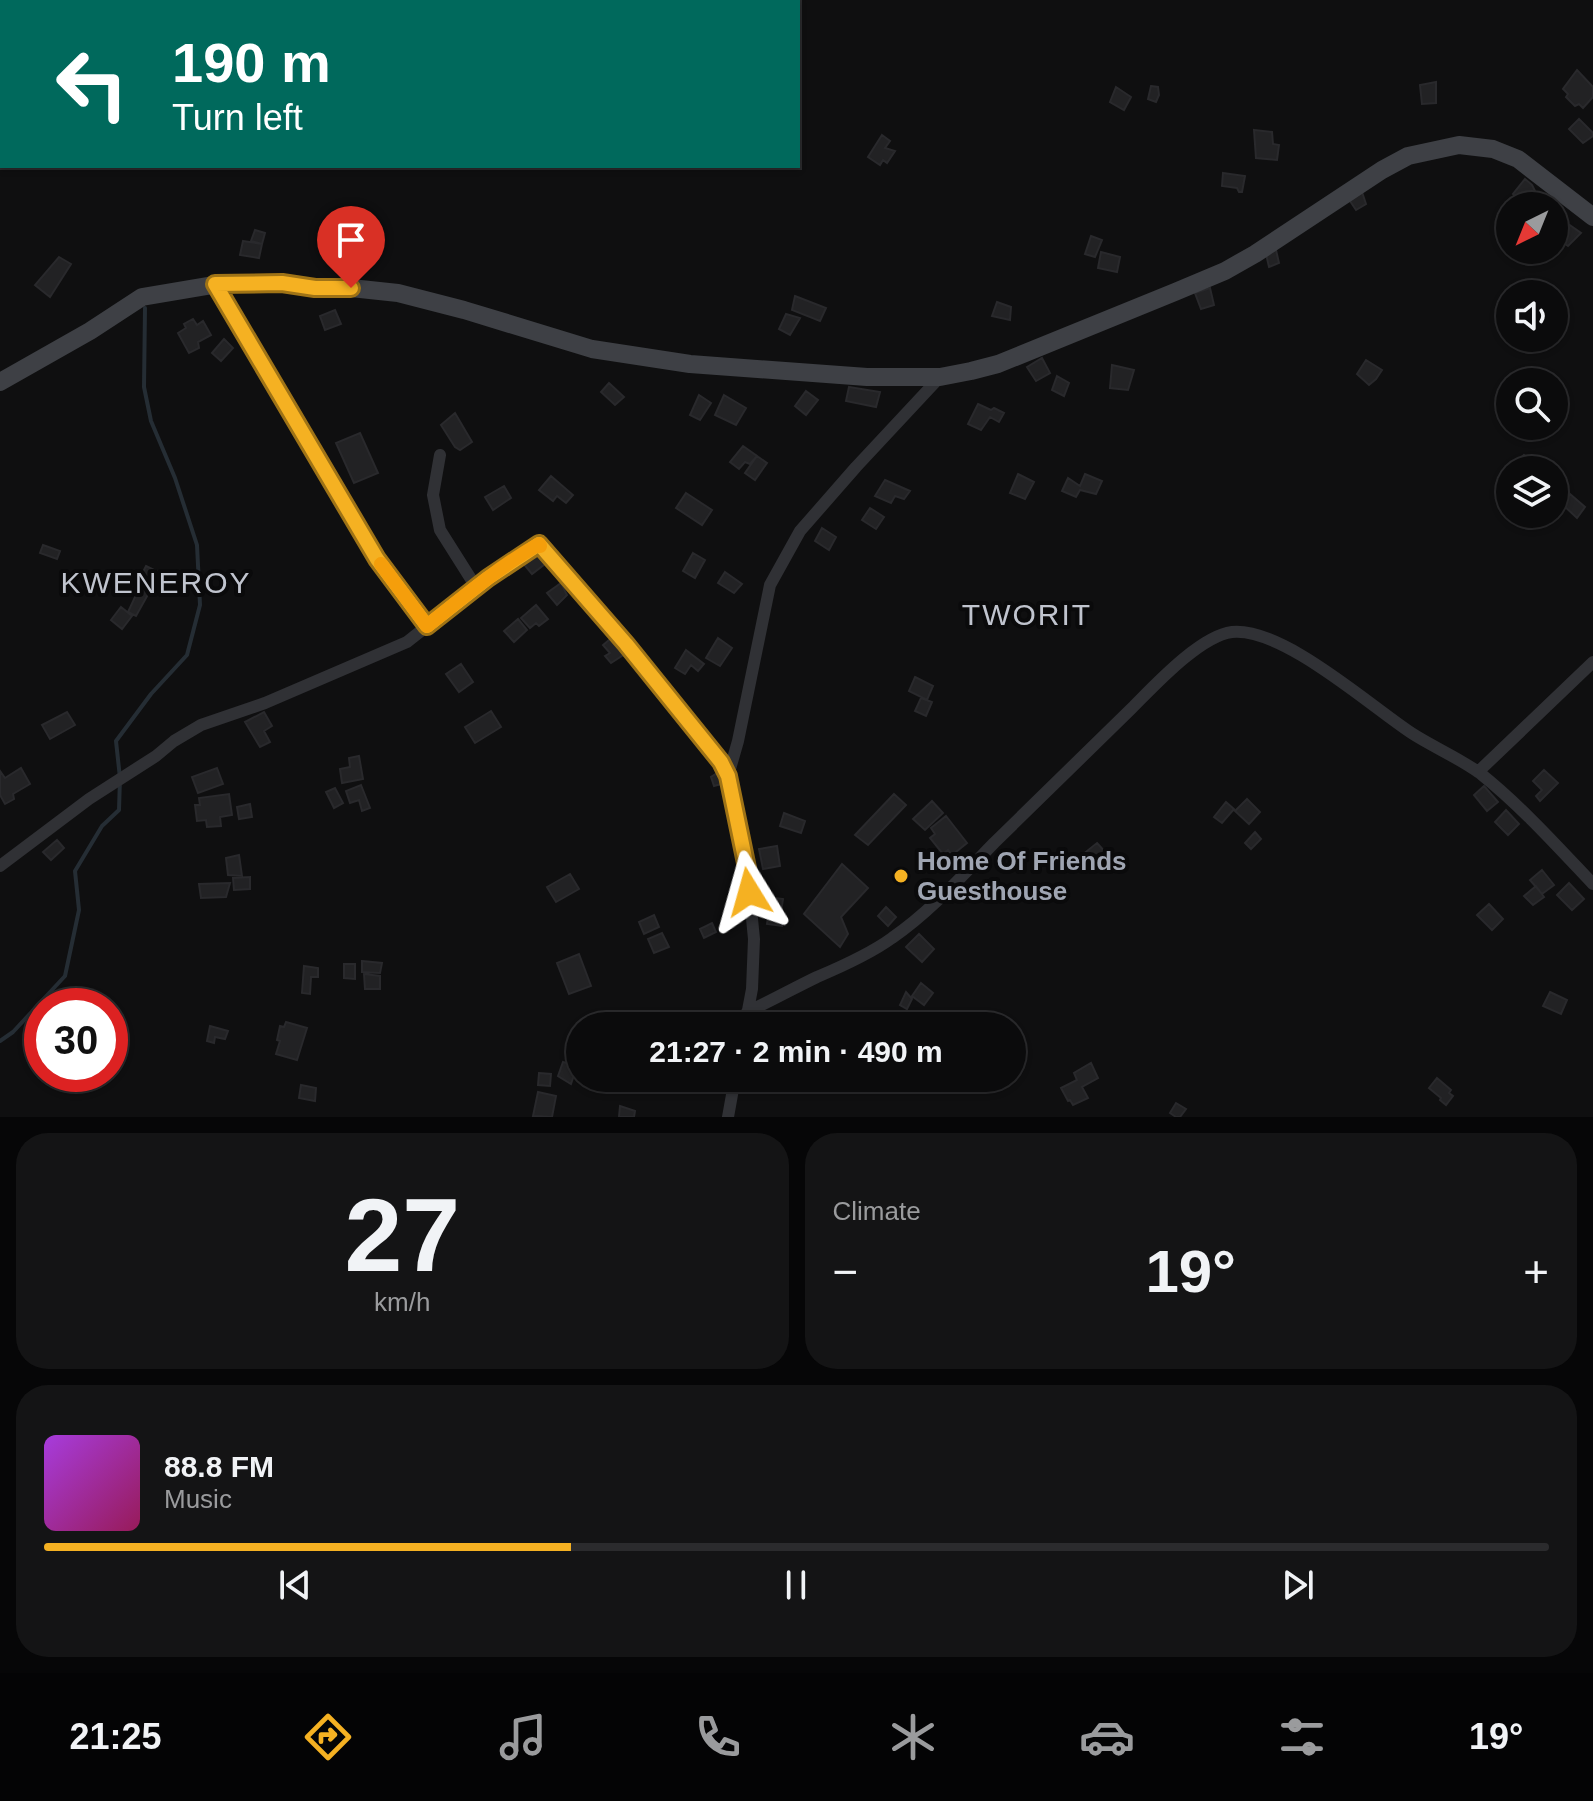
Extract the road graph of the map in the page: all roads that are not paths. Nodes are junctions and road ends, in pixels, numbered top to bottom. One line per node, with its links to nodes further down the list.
1 (1593, 217): 3 (street)
2 (215, 284): 3 (street); 4 (street); 7 (street)
3 (940, 377): 10 (street)
4 (0, 382)
5 (440, 455): 6 (street)
6 (476, 587): 7 (street); 10 (street)
7 (427, 626): 11 (street)
8 (1593, 662): 9 (street)
9 (1478, 772): 12 (street); 13 (street)
10 (728, 776): 13 (street)
11 (0, 866)
12 (1593, 884)
13 (747, 1012)
14 (732, 1092): 15 (street)
15 (728, 1117)

